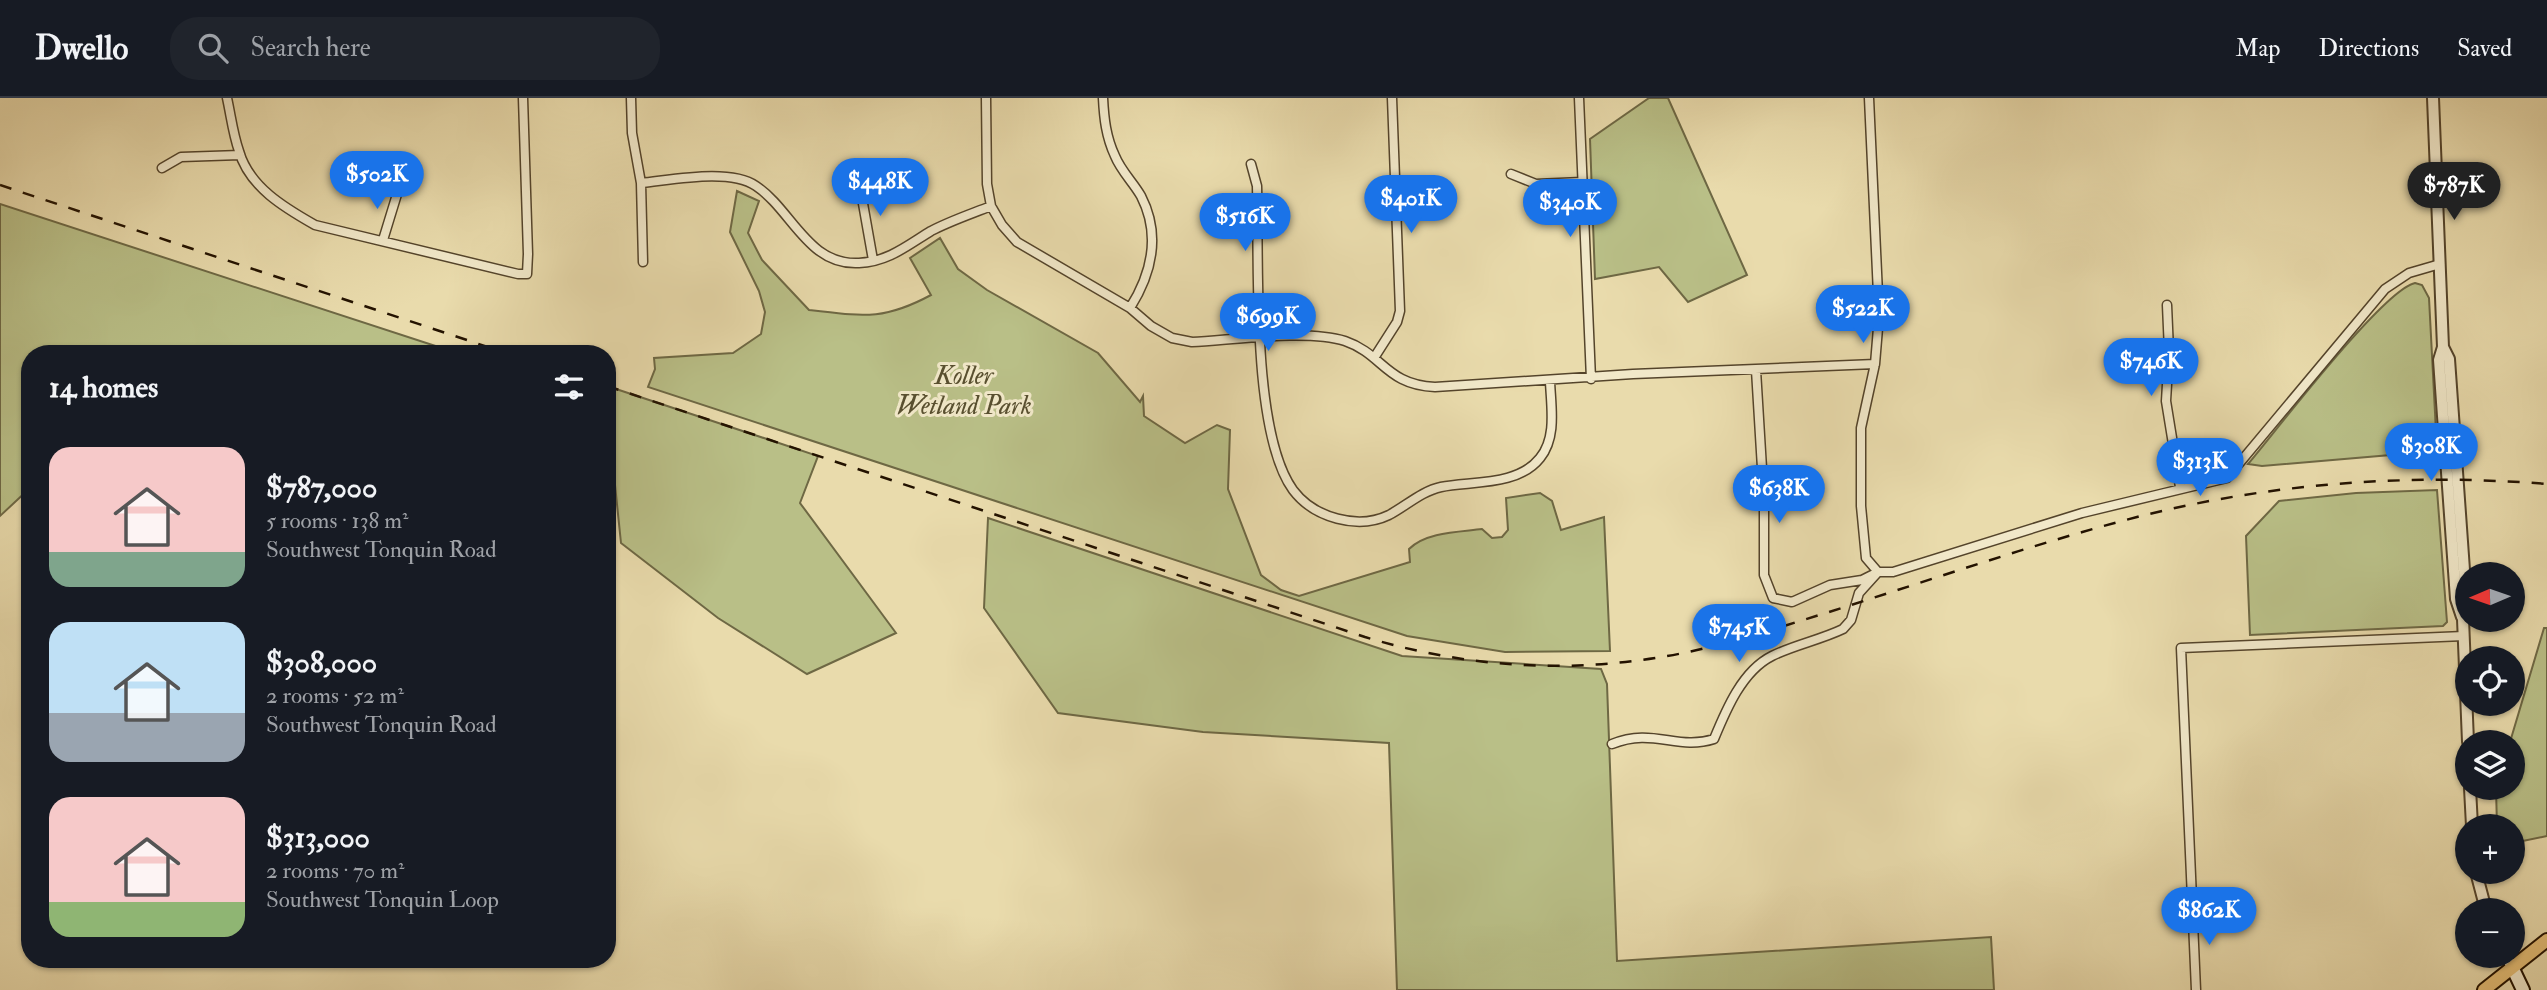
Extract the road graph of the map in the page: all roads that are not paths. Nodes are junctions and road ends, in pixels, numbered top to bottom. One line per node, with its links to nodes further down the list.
1 (227, 98): 10 (street)
2 (523, 98): 19 (street)
3 (631, 98): 16 (street)
4 (986, 98): 18 (street)
5 (1104, 98): 24 (street)
6 (1392, 98): 26 (street)
7 (1579, 98): 15 (street)
8 (1869, 98): 27 (street)
9 (2433, 98): 22 (street)
10 (240, 155): 12 (street); 19 (street)
11 (1251, 163): 25 (street)
12 (162, 168)
13 (1511, 174): 15 (street)
14 (859, 181): 20 (street)
15 (1582, 182): 29 (street)
16 (640, 183): 20 (street); 21 (street)
17 (398, 191): 19 (street)
18 (990, 206): 20 (street); 24 (street)
19 (383, 240)
20 (873, 260)
21 (643, 262)
22 (2440, 264): 31 (street); 33 (street)
23 (2167, 305): 31 (street)
24 (1130, 308): 25 (street)
25 (1262, 338): 26 (street); 30 (street)
26 (1374, 358): 30 (street)
27 (1875, 364): 28 (street); 32 (street)
28 (1756, 370): 29 (street); 32 (street)
29 (1591, 379): 30 (street)
30 (1550, 381)
31 (2180, 487): 32 (street)
32 (1878, 572): 35 (street)
33 (2464, 636): 34 (street); 38 (street)
34 (2468, 730)
35 (1612, 744)
36 (2547, 940): 37 (main road)
37 (2513, 969): 39 (main road); 40 (main road)
38 (2196, 990)
39 (2484, 990)
40 (2523, 990)

